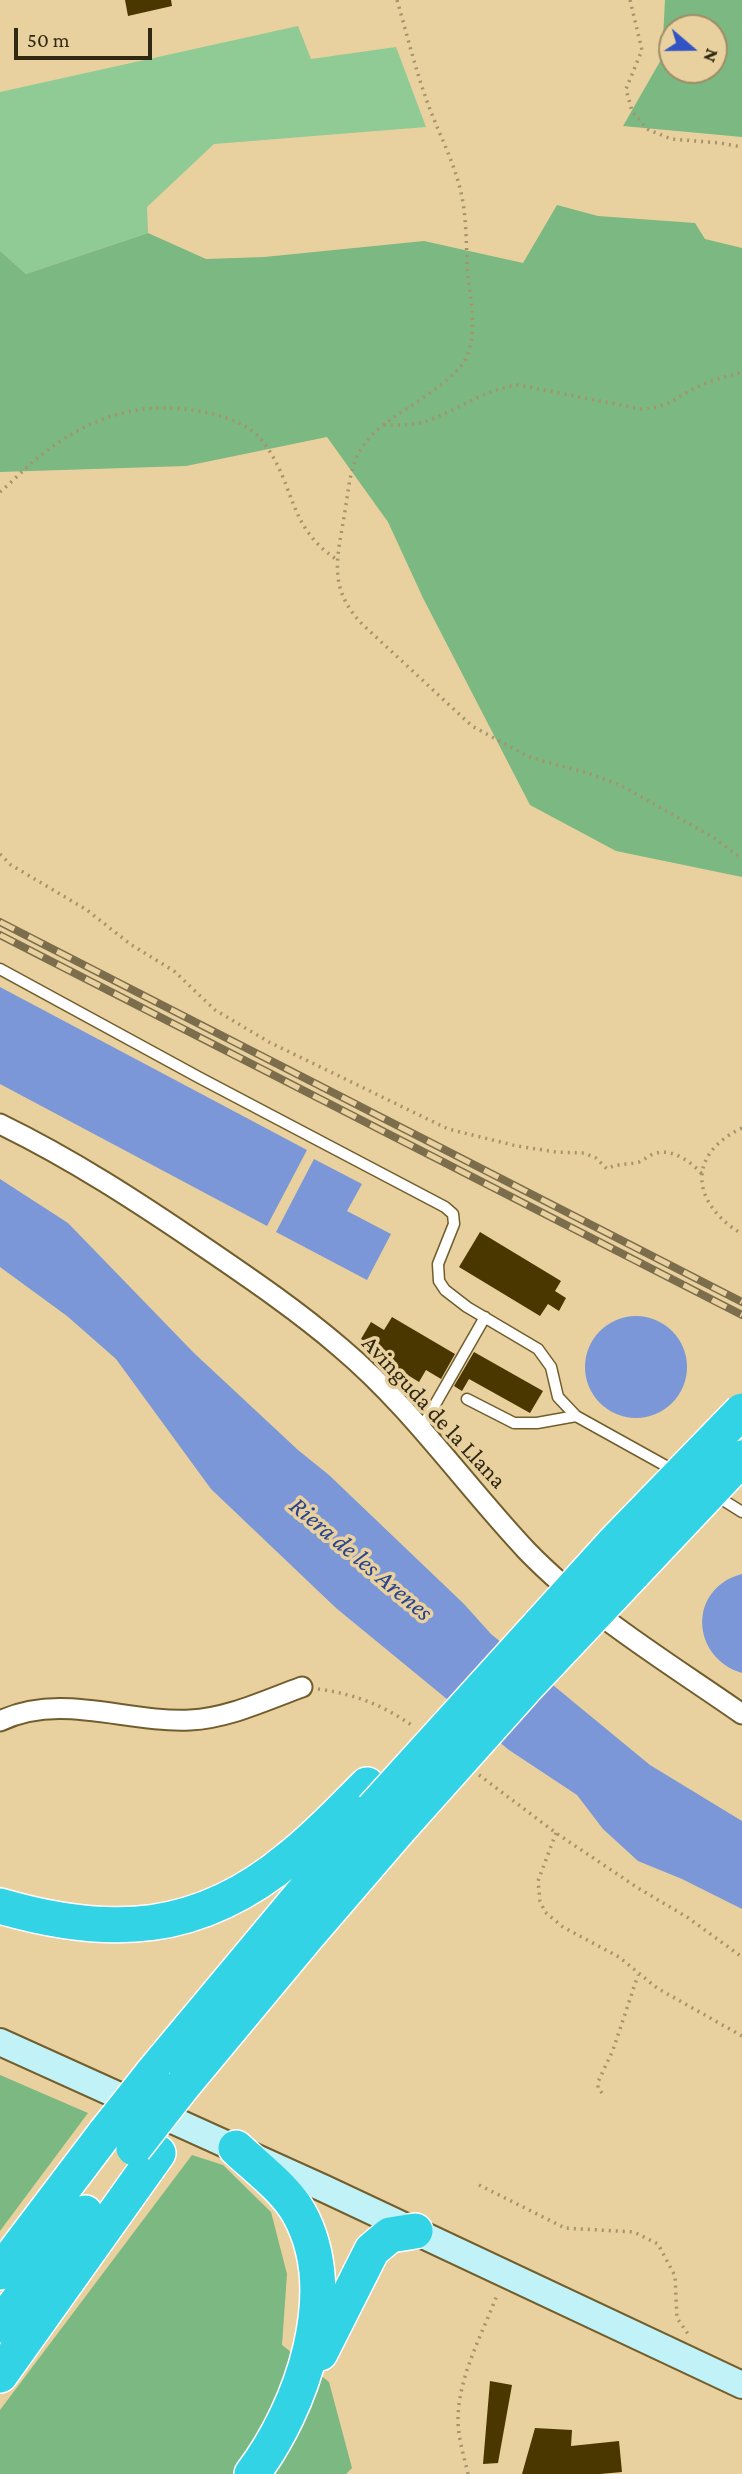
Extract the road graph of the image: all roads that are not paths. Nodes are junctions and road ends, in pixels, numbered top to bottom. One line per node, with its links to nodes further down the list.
1 (0, 969): 3 (lane)
2 (0, 1124): 7 (street, Avinguda de la Llana)
3 (485, 1317): 6 (lane); 7 (lane)
4 (467, 1399): 6 (lane)
5 (742, 1411): 15 (highway, bridge)
6 (576, 1416): 9 (lane)
7 (421, 1429): 13 (street, Avinguda de la Llana)
8 (742, 1458): 15 (highway, bridge)
9 (686, 1478)
10 (697, 1485): 11 (lane)
11 (742, 1512)
12 (302, 1687): 14 (street)
13 (742, 1714)
14 (0, 1721)
15 (380, 1808): 16 (highway); 18 (highway); 18 (highway)
16 (0, 1906)
17 (0, 2042): 20 (main road)
18 (179, 2084): 19 (highway, bridge); 19 (highway)
19 (133, 2144): 22 (highway); 23 (highway); 24 (highway)
20 (236, 2148): 21 (main road); 26 (highway)
21 (415, 2231): 25 (main road); 26 (highway)
22 (0, 2272)
23 (0, 2325)
24 (0, 2375)
25 (742, 2385)
26 (290, 2412): 27 (highway)
27 (252, 2474)

